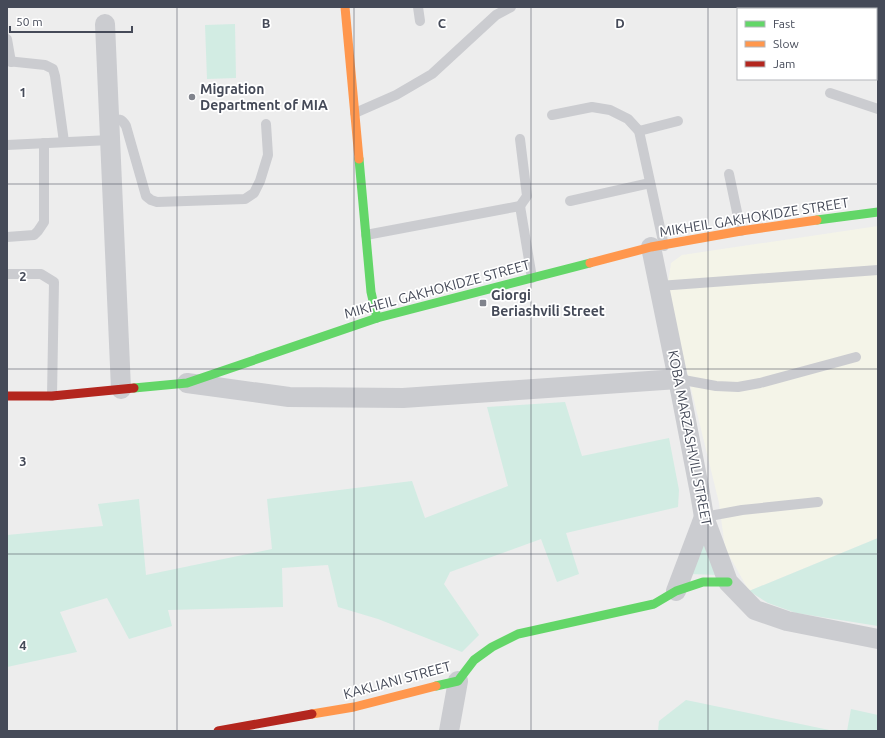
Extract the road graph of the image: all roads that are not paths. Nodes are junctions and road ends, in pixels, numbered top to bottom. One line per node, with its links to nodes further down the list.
1 (346, 7): 10 (main road)
2 (418, 7): 4 (lane)
3 (511, 7): 10 (lane)
4 (420, 21)
5 (105, 24): 12 (street)
6 (7, 39): 7 (lane)
7 (9, 61): 18 (lane)
8 (830, 93): 9 (lane)
9 (878, 109)
10 (355, 113): 27 (main road)
11 (552, 115): 15 (lane)
12 (109, 120): 14 (lane); 17 (street)
13 (678, 121): 15 (lane)
14 (266, 124)
15 (638, 131): 22 (lane)
16 (520, 139): 24 (lane)
17 (110, 140): 18 (lane); 38 (street)
18 (64, 142): 19 (lane)
19 (44, 143): 20 (lane); 28 (lane)
20 (7, 145)
21 (729, 174): 26 (lane)
22 (650, 183): 23 (lane); 29 (lane)
23 (570, 201)
24 (520, 206): 27 (lane); 32 (lane)
25 (878, 212): 26 (main road, MIKHEIL GAKHOKIDZE STREET)
26 (741, 231): 29 (main road, MIKHEIL GAKHOKIDZE STREET)
27 (366, 235): 34 (main road)
28 (7, 237)
29 (658, 247): 32 (main road, MIKHEIL GAKHOKIDZE STREET); 33 (street, KOBA MARZASHVILI STREET)
30 (878, 270): 33 (lane)
31 (7, 274): 40 (lane)
32 (532, 278): 34 (main road, MIKHEIL GAKHOKIDZE STREET)
33 (659, 286): 36 (street, KOBA MARZASHVILI STREET)
34 (377, 318): 37 (main road, MIKHEIL GAKHOKIDZE STREET)
35 (856, 357): 36 (lane)
36 (678, 379): 37 (street); 42 (street, KOBA MARZASHVILI STREET)
37 (187, 383): 38 (main road, MIKHEIL GAKHOKIDZE STREET)
38 (121, 389): 40 (main road, MIKHEIL GAKHOKIDZE STREET)
39 (7, 396): 40 (main road, MIKHEIL GAKHOKIDZE STREET)
40 (52, 396)
41 (818, 502): 42 (lane)
42 (704, 517): 43 (street, KOBA MARZASHVILI STREET); 44 (street)
43 (728, 582): 44 (main road, KAKLIANI STREET); 45 (street, KOBA MARZASHVILI STREET)
44 (676, 591): 46 (main road, KAKLIANI STREET)
45 (878, 639)
46 (458, 681): 47 (main road, KAKLIANI STREET); 48 (street)
47 (218, 731)
48 (449, 731)

